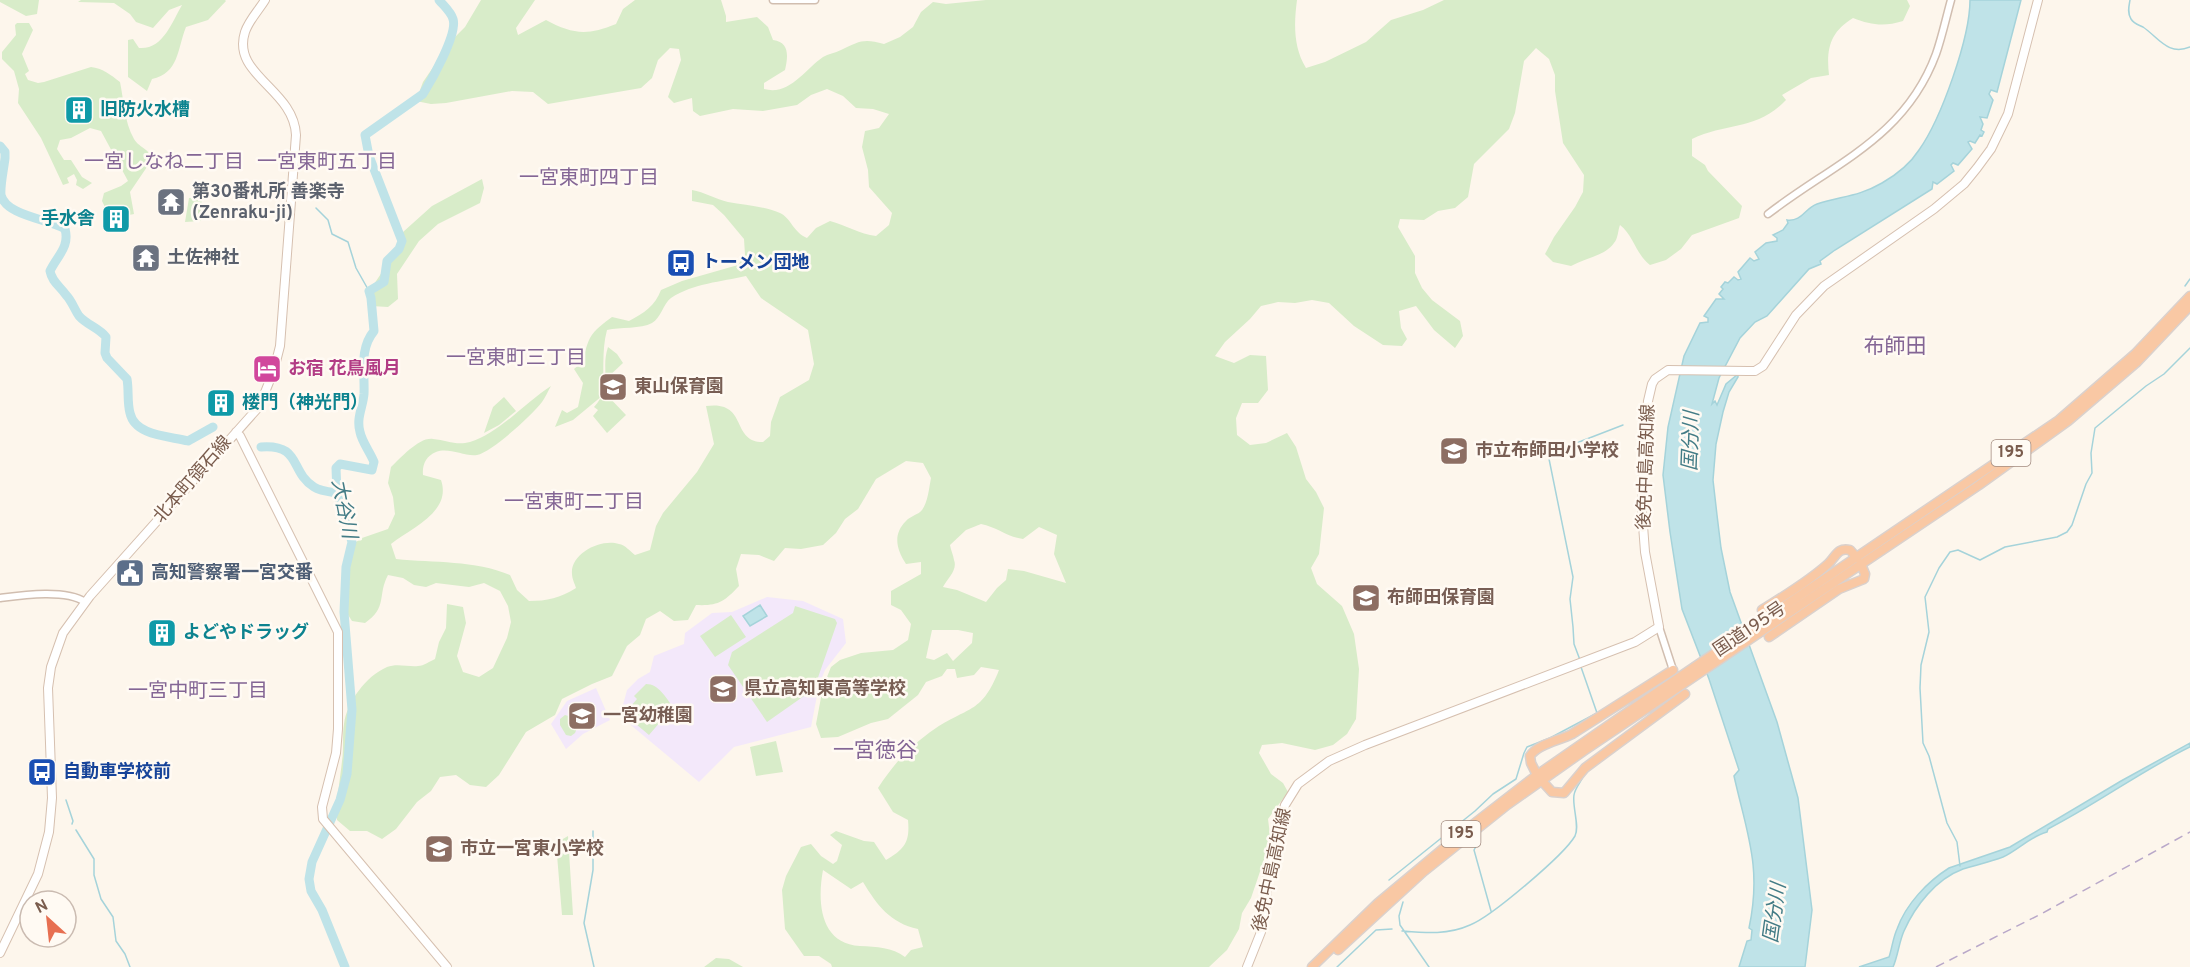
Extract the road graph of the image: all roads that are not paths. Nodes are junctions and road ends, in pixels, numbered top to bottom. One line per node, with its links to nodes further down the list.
1 (265, 0): 9 (main road, 北本町領石線)
2 (773, 0): 3 (street)
3 (815, 0)
4 (1951, 0): 6 (street)
5 (2038, 0): 14 (main road, 後免中島高知線)
6 (1768, 214)
7 (2190, 296): 10 (highway, 国道195号 / 195)
8 (2190, 306): 10 (highway, 国道195号 / 195)
9 (236, 432): 12 (main road, 北本町領石線); 20 (main road)
10 (1859, 561): 13 (highway); 15 (highway); 18 (highway, 国道195号 / 195)
11 (0, 598): 12 (street)
12 (85, 602): 19 (main road, 北本町領石線)
13 (1762, 610)
14 (1659, 627): 16 (street); 21 (main road, 後免中島高知線)
15 (1769, 637)
16 (1673, 670): 18 (highway)
17 (1685, 694): 18 (highway)
18 (1539, 778): 22 (highway, 国道195号 / 195); 23 (highway, 国道195号 / 195)
19 (0, 953)
20 (447, 967)
21 (1246, 967)
22 (1312, 967)
23 (1320, 967)

